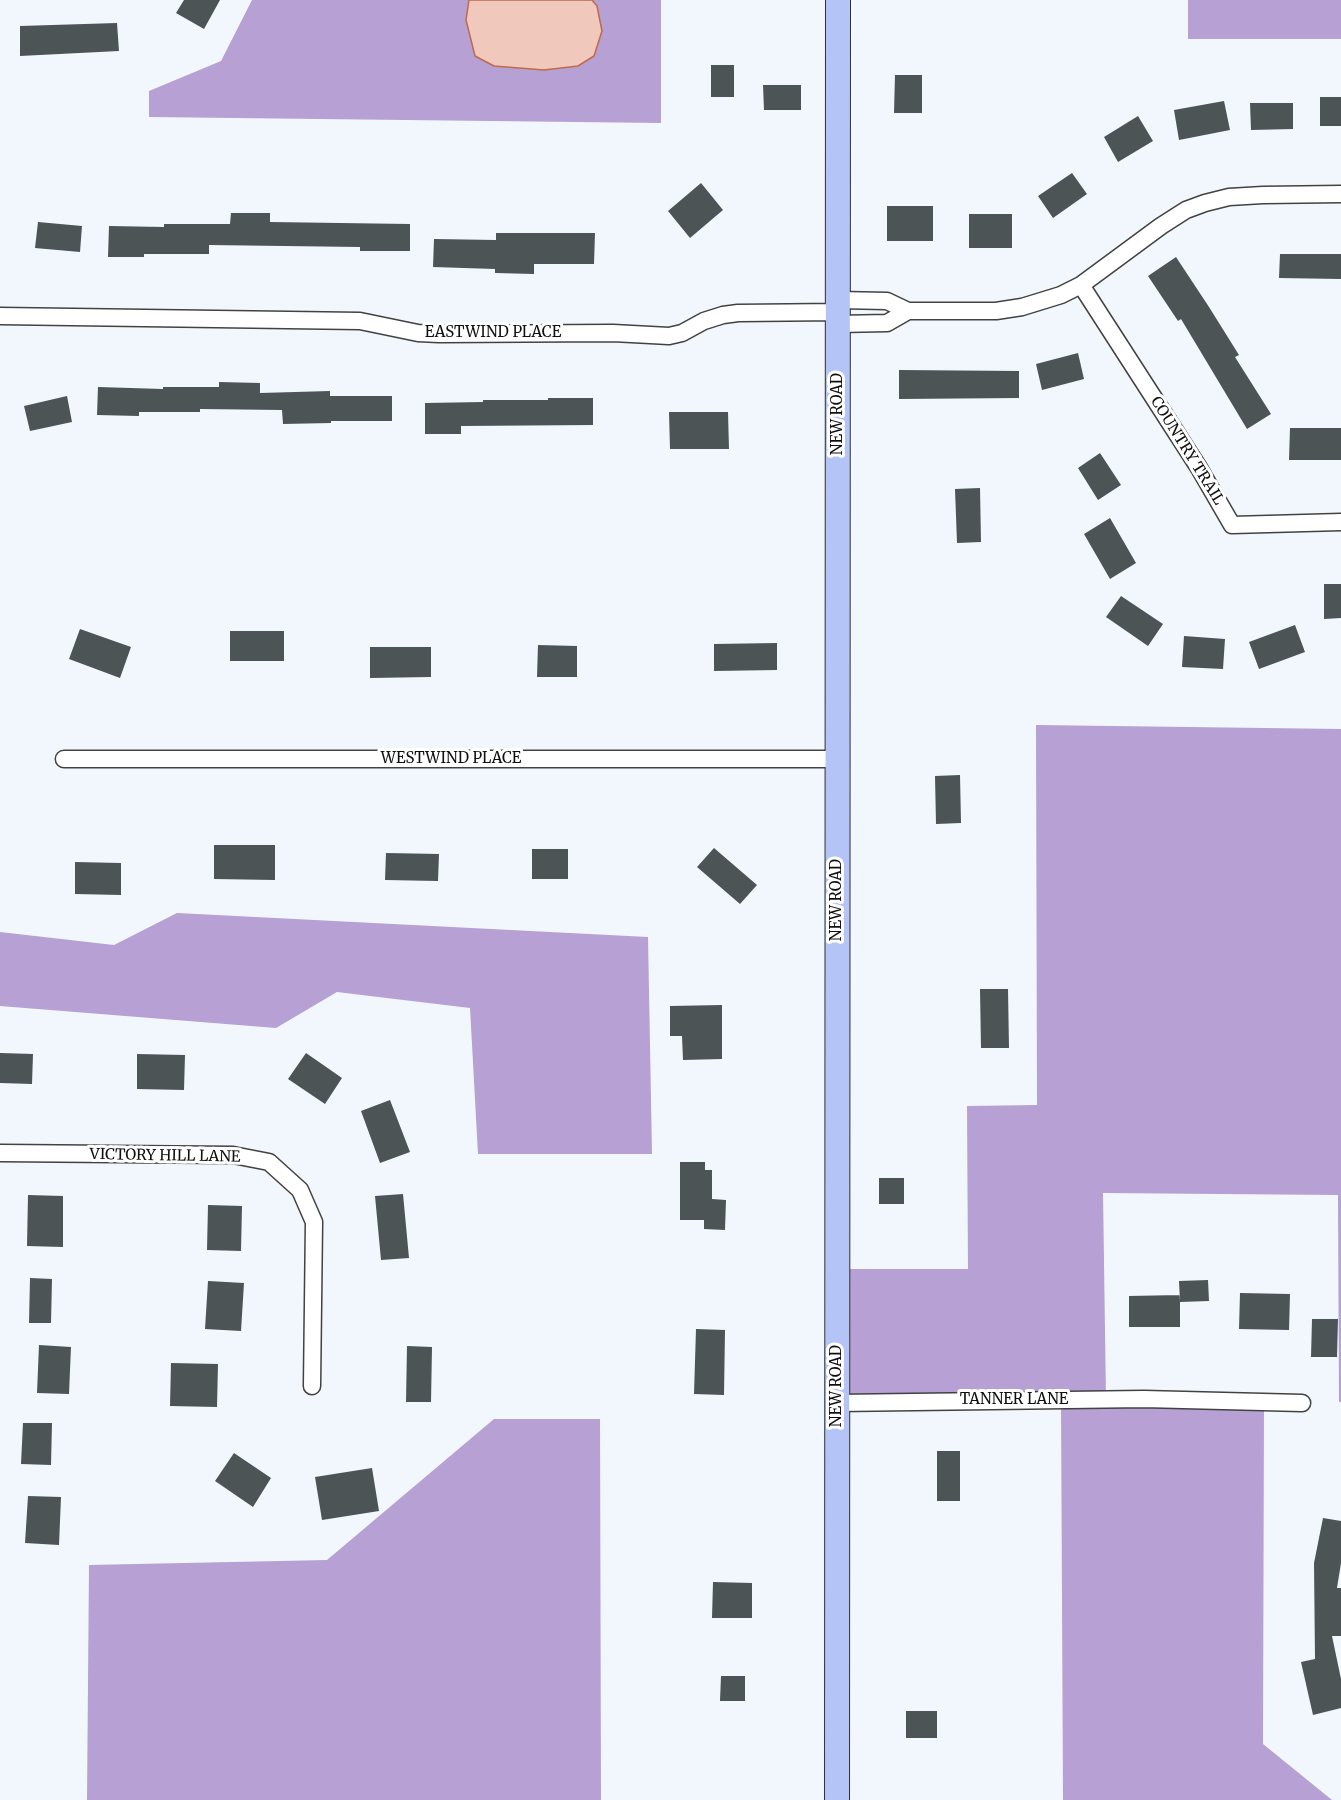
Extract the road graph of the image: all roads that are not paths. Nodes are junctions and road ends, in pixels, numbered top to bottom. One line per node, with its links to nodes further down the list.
1 (838, 0): 5 (street, NEW ROAD)
2 (1341, 194): 3 (street)
3 (1081, 285): 4 (street); 7 (street, COUNTRY TRAIL)
4 (908, 311): 5 (street); 5 (street)
5 (838, 312): 6 (street, EASTWIND PLACE); 9 (street, NEW ROAD)
6 (0, 316)
7 (1341, 522)
8 (64, 759): 9 (street, WESTWIND PLACE)
9 (837, 759): 12 (street, NEW ROAD)
10 (0, 1153): 11 (street, VICTORY HILL LANE)
11 (312, 1386)
12 (837, 1403): 13 (street, TANNER LANE); 14 (street, NEW ROAD)
13 (1302, 1403)
14 (837, 1800)

